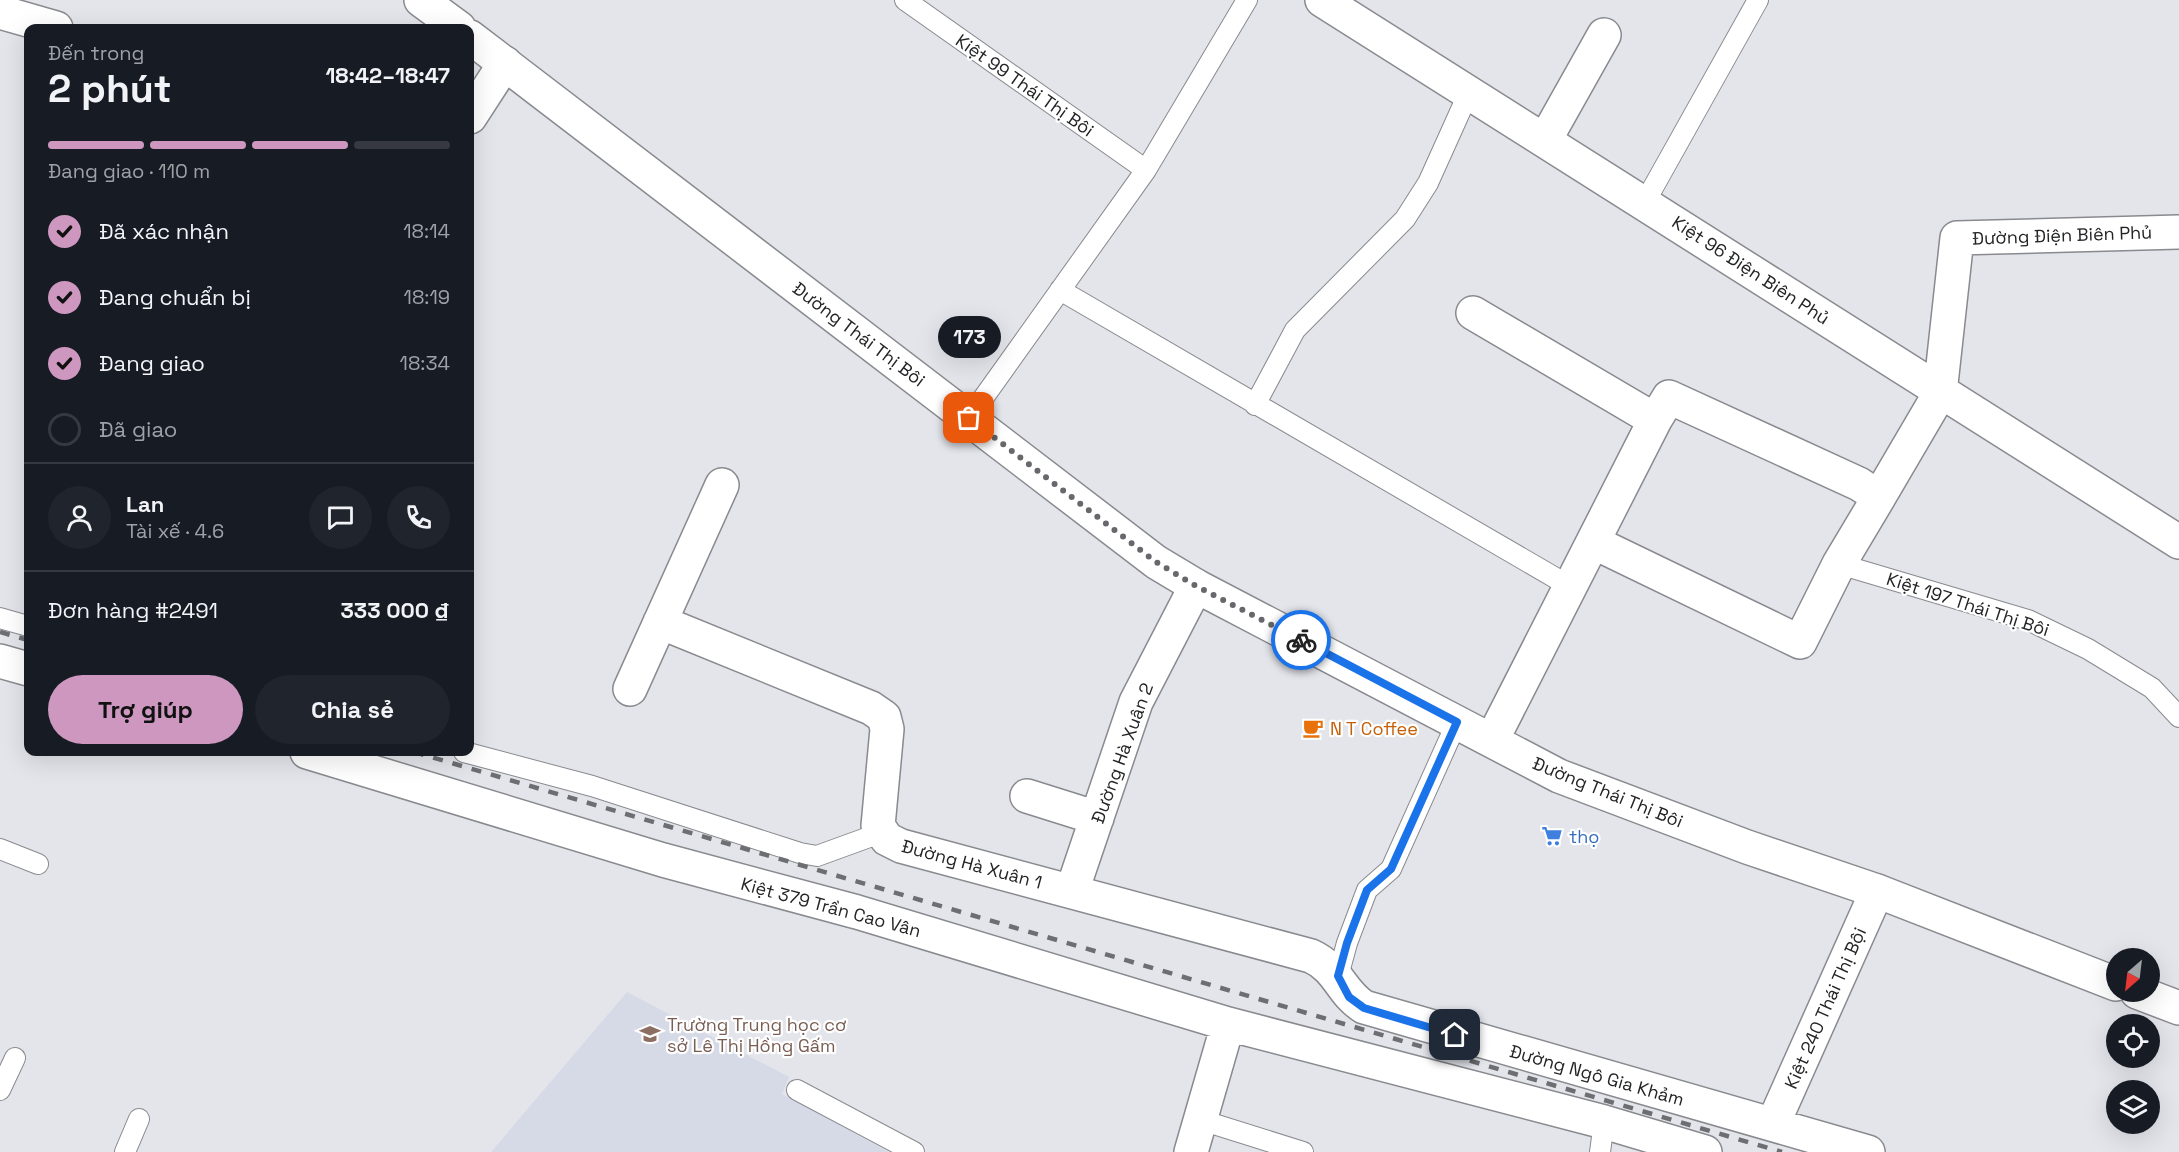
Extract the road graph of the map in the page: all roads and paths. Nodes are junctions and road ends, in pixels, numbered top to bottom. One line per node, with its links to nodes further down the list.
1 (421, 0): 8 (street)
2 (905, 0): 15 (lane, Kiệt 99 Thái Thị Bôi)
3 (1247, 0): 15 (lane)
4 (1322, 0): 12 (street, Kiệt 96 Điện Biên Phủ)
5 (1758, 0): 16 (lane)
6 (0, 12): 7 (street)
7 (42, 24)
8 (454, 24)
9 (1604, 35): 14 (street)
10 (474, 40): 11 (street, Đường Thái Thị Bôi)
11 (505, 63): 13 (street); 22 (street, Đường Thái Thị Bôi)
12 (1469, 92): 14 (street, Kiệt 96 Điện Biên Phủ); 21 (lane)
13 (474, 111)
14 (1545, 140): 16 (street, Kiệt 96 Điện Biên Phủ)
15 (1146, 170): 18 (lane)
16 (1645, 202): 20 (street, Kiệt 96 Điện Biên Phủ)
17 (2179, 232): 20 (street, Đường Điện Biên Phủ)
18 (1059, 290): 21 (lane); 22 (lane)
19 (1473, 313): 23 (street)
20 (1940, 393): 25 (street); 27 (street, Kiệt 96 Điện Biên Phủ)
21 (1255, 405): 30 (lane)
22 (969, 418): 29 (street, Đường Thái Thị Bôi)
23 (1655, 420): 25 (street); 26 (street)
24 (722, 485): 32 (street)
25 (1880, 497): 28 (street)
26 (1593, 542): 28 (street); 30 (street)
27 (2179, 542)
28 (1839, 564): 37 (lane, Kiệt 197 Thái Thị Bôi)
29 (1196, 586): 38 (street, Đường Thái Thị Bôi); 43 (street, Đường Hà Xuân 2)
30 (1571, 586): 39 (street)
31 (0, 618): 33 (lane)
32 (660, 622): 36 (street); 44 (street, Đường Hà Xuân 1)
33 (24, 625)
34 (0, 661): 35 (street)
35 (24, 668)
36 (630, 689)
37 (2179, 717)
38 (1457, 722): 39 (street, Đường Thái Thị Bôi); 50 (lane)
39 (1492, 740): 48 (street, Đường Thái Thị Bôi)
40 (474, 755): 44 (lane)
41 (320, 756): 54 (street, Kiệt 379 Trần Cao Vân)
42 (1027, 796): 43 (street)
43 (1097, 818): 47 (street, Đường Hà Xuân 2)
44 (882, 832): 47 (street, Đường Hà Xuân 1)
45 (0, 849): 46 (lane)
46 (38, 864)
47 (1072, 891): 49 (street, Đường Hà Xuân 1)
48 (1877, 891): 51 (street, Đường Thái Thị Bôi); 60 (street, Kiệt 240 Thái Thị Bội)
49 (1311, 956): 50 (street, Đường Ngô Gia Khảm)
50 (1338, 976): 60 (street, Đường Ngô Gia Khảm)
51 (2106, 980)
52 (2160, 1001): 53 (street)
53 (2179, 1008)
54 (1228, 1024): 59 (street); 61 (street, Kiệt 379 Trần Cao Vân)
55 (15, 1058): 56 (lane)
56 (0, 1090)
57 (796, 1090): 63 (lane)
58 (139, 1119): 62 (lane)
59 (1201, 1120): 64 (street); 65 (lane)
60 (1773, 1124): 67 (street, Đường Ngô Gia Khảm)
61 (1602, 1137): 66 (street, Kiệt 379 Trần Cao Vân)
62 (125, 1152)
63 (914, 1152)
64 (1191, 1152)
65 (1303, 1152)
66 (1705, 1152)
67 (1868, 1152)

